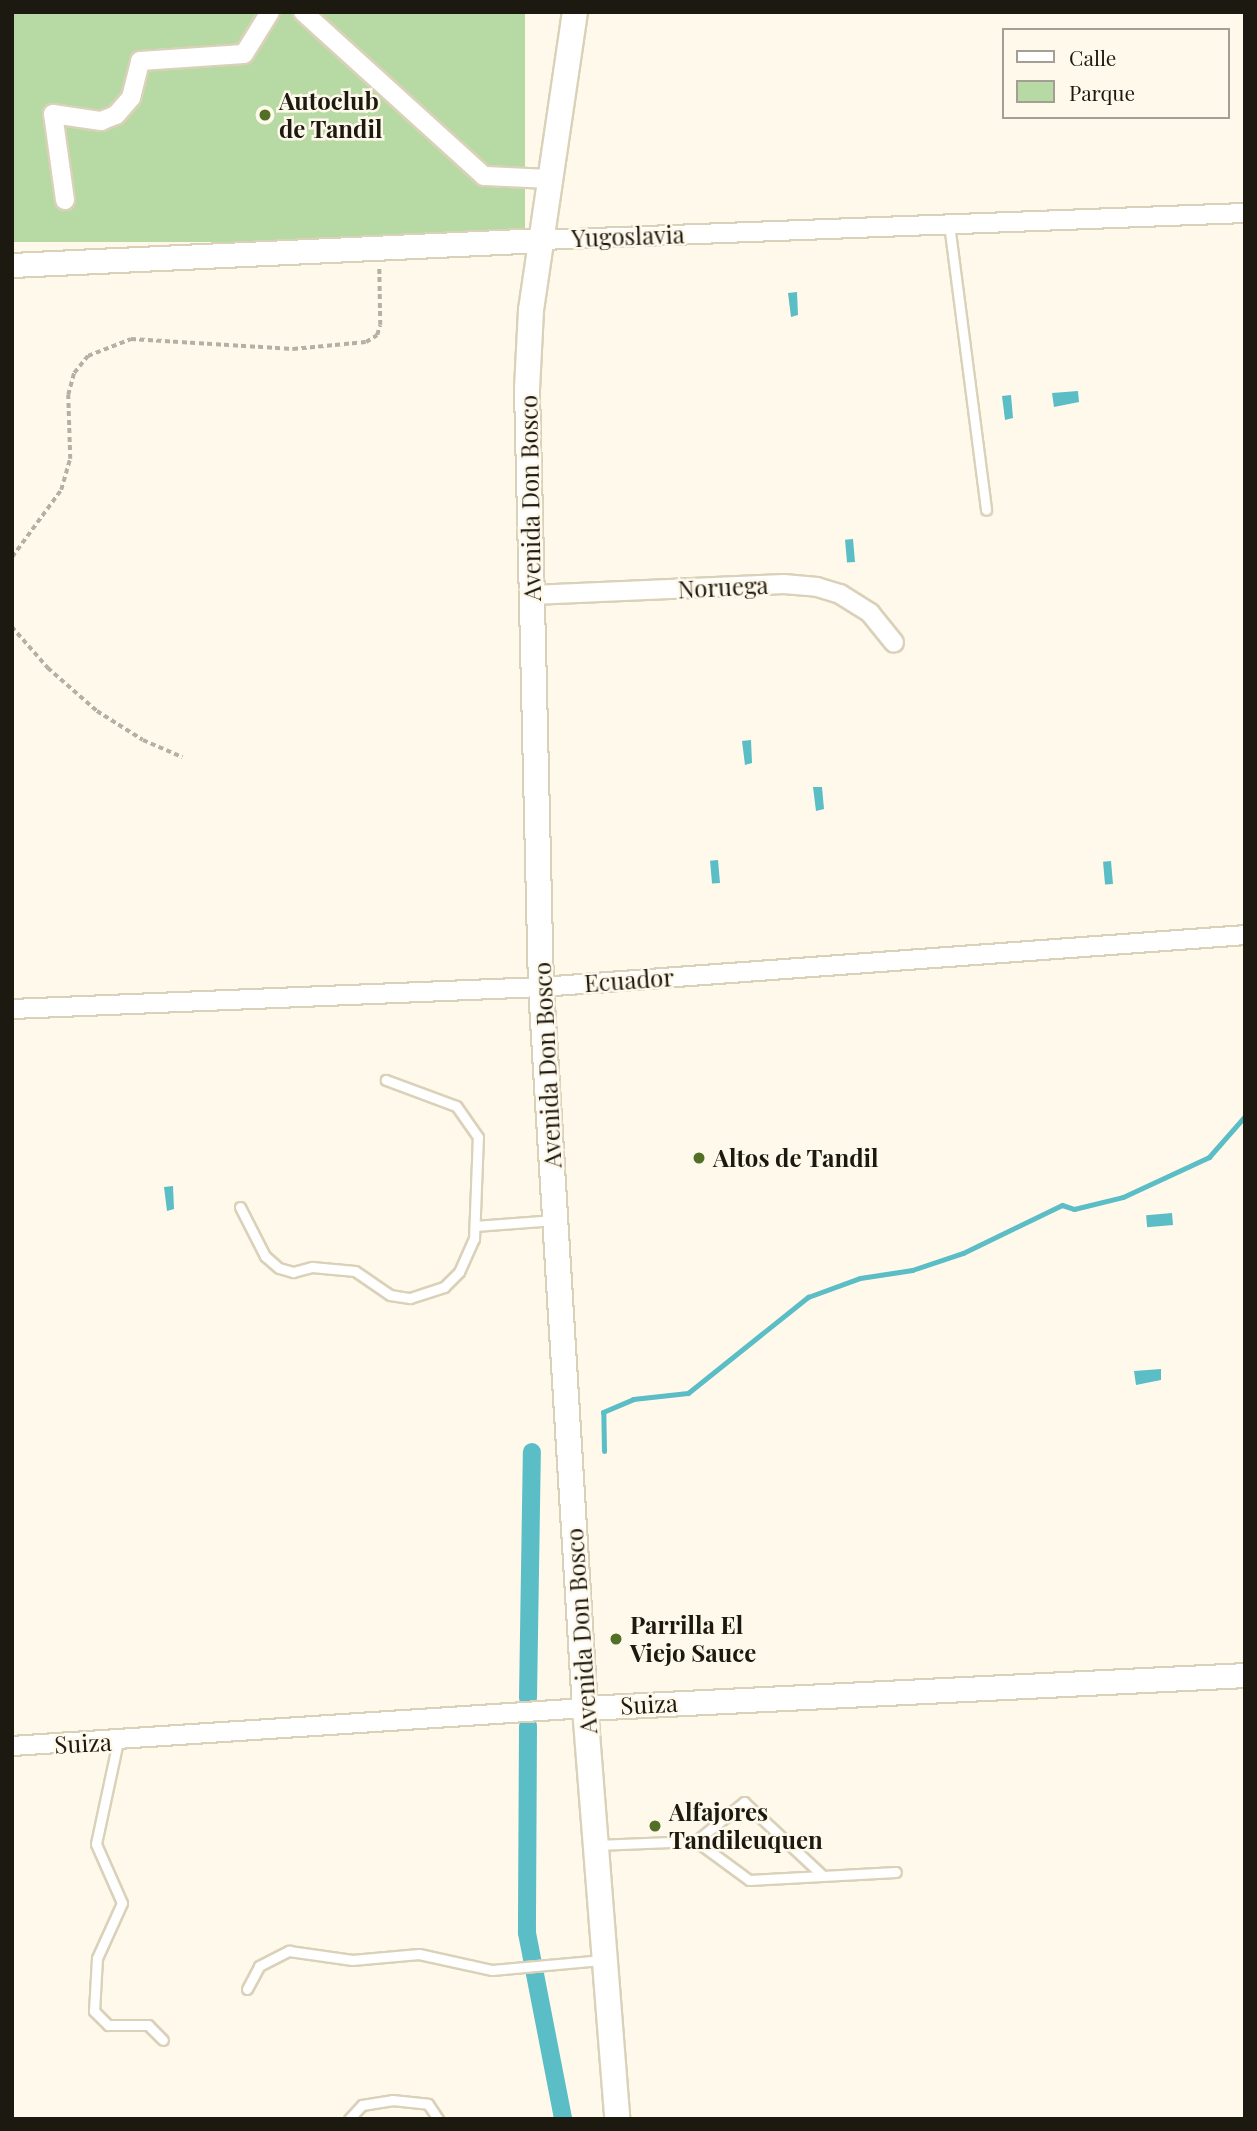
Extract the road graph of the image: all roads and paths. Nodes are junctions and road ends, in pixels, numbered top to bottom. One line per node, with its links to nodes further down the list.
1 (270, 12): 5 (street)
2 (303, 12): 4 (street)
3 (575, 12): 4 (main road, Avenida Don Bosco)
4 (551, 179): 8 (main road, Avenida Don Bosco)
5 (65, 200)
6 (1245, 213): 7 (street, Yugoslavia)
7 (949, 225): 8 (street, Yugoslavia); 11 (lane)
8 (542, 240): 9 (street, Yugoslavia); 13 (main road, Avenida Don Bosco)
9 (379, 247): 10 (street, Yugoslavia); 12 (path)
10 (12, 265)
11 (986, 510)
12 (12, 558)
13 (531, 595): 15 (street, Noruega); 18 (main road, Avenida Don Bosco)
14 (12, 626): 16 (path)
15 (894, 643)
16 (182, 757)
17 (1245, 935): 18 (street, Ecuador)
18 (541, 987): 19 (street, Ecuador); 22 (main road, Avenida Don Bosco)
19 (12, 1009)
20 (386, 1080): 23 (lane)
21 (240, 1207): 23 (lane)
22 (556, 1220): 23 (lane); 25 (main road, Avenida Don Bosco)
23 (476, 1226)
24 (1245, 1675): 25 (street, Suiza)
25 (585, 1708): 26 (street, Suiza); 29 (main road, Avenida Don Bosco)
26 (118, 1741): 27 (street, Suiza); 34 (lane)
27 (12, 1746)
28 (696, 1841): 29 (lane); 31 (lane); 31 (lane)
29 (595, 1845): 32 (main road, Avenida Don Bosco)
30 (896, 1872): 31 (lane)
31 (823, 1876)
32 (603, 1960): 33 (lane); 37 (main road, Avenida Don Bosco)
33 (247, 1989)
34 (163, 2040)
35 (349, 2119): 36 (lane)
36 (438, 2119)
37 (617, 2119)

